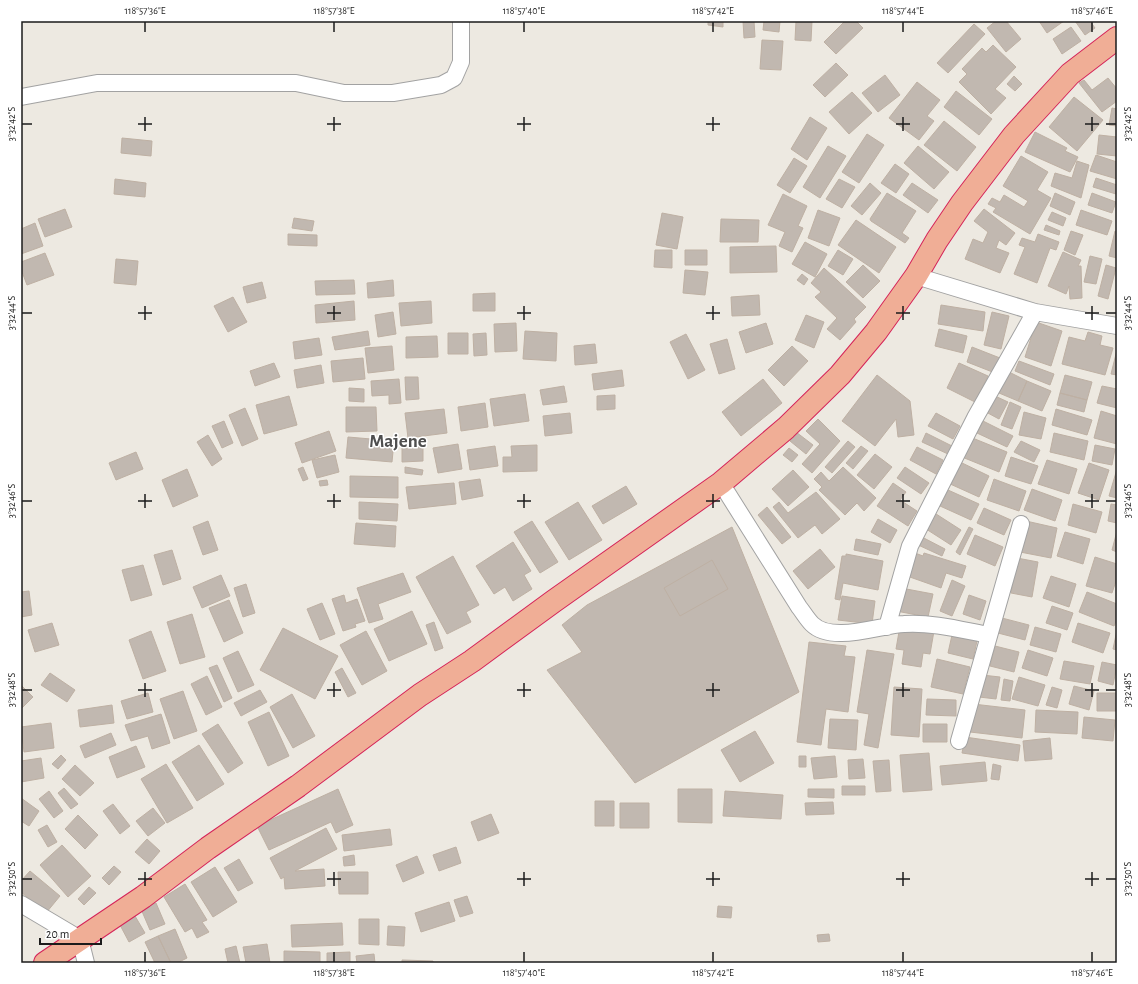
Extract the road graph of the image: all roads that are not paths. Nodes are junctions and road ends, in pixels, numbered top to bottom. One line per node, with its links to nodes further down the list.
1 (462, 21): 3 (street)
2 (1117, 38): 4 (highway)
3 (21, 97)
4 (916, 276): 5 (street); 7 (highway)
5 (1035, 312): 6 (street); 9 (street)
6 (1117, 326)
7 (721, 483): 9 (street); 13 (highway)
8 (1021, 524): 10 (street)
9 (887, 627): 10 (street)
10 (989, 635): 11 (street)
11 (959, 741)
12 (21, 904): 13 (street)
13 (80, 939): 14 (highway); 15 (street)
14 (45, 963)
15 (86, 963)

